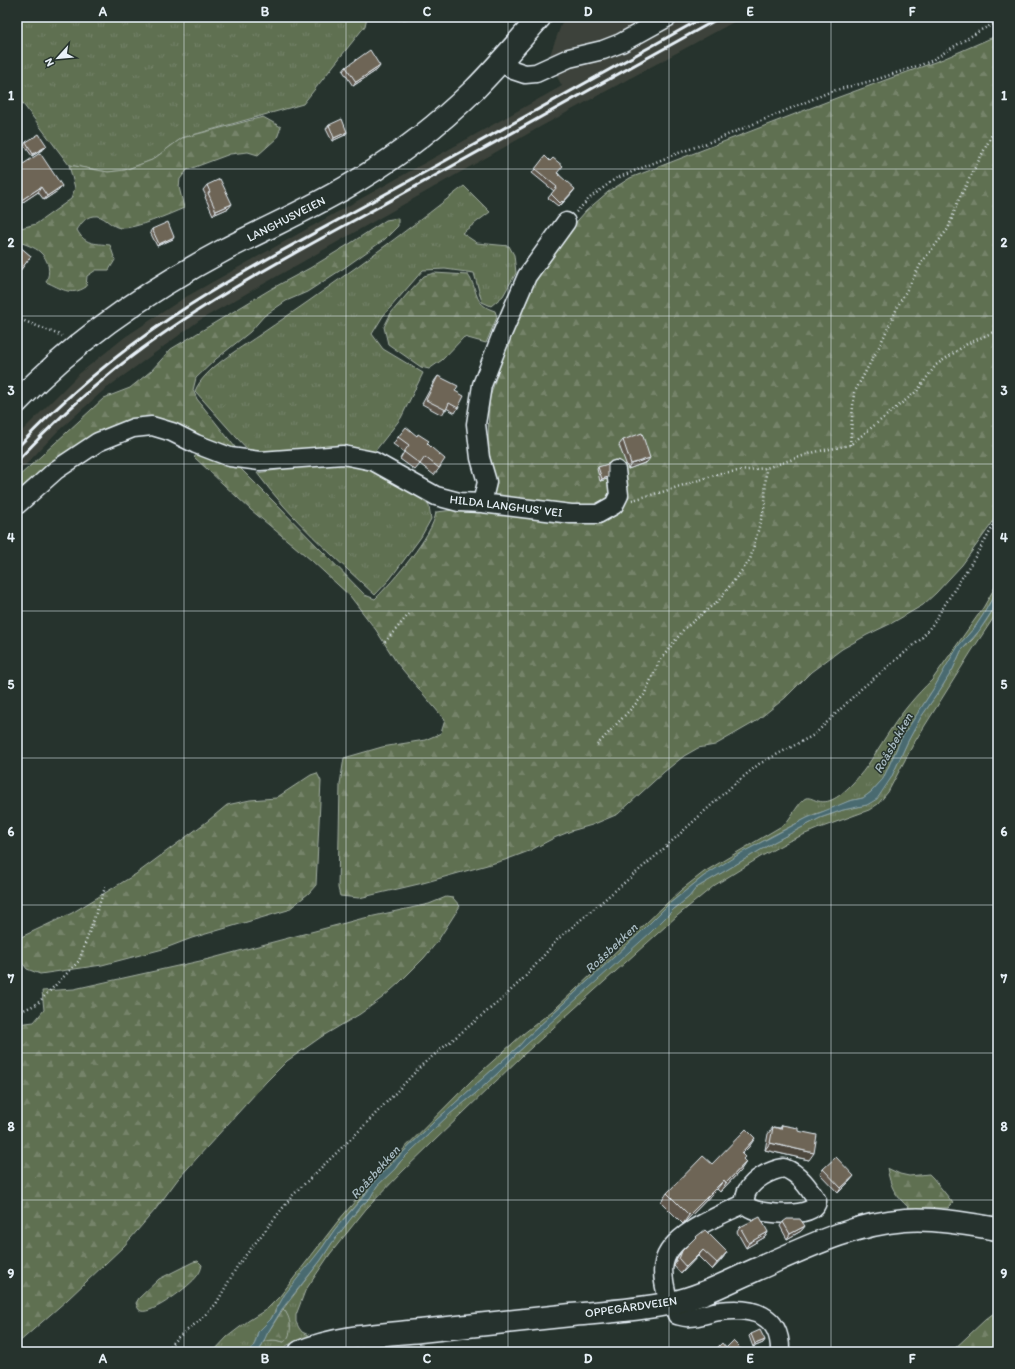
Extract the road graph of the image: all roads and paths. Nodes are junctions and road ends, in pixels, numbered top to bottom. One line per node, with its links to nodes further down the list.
1 (540, 17): 4 (main road, LANGHUSVEIEN)
2 (668, 17): 4 (street)
3 (998, 22): 6 (path)
4 (502, 61): 10 (main road, LANGHUSVEIEN)
5 (998, 123): 11 (path)
6 (566, 222): 14 (street)
7 (17, 318): 9 (path)
8 (998, 330): 11 (path)
9 (57, 340)
10 (17, 402)
11 (850, 445): 12 (path)
12 (766, 468): 16 (path); 20 (path)
13 (616, 470): 16 (street)
14 (482, 503): 15 (street, HILDA LANGHUS' VEI); 16 (street, HILDA LANGHUS' VEI)
15 (17, 505)
16 (614, 505)
17 (998, 517): 26 (path)
18 (409, 614): 19 (path)
19 (385, 642)
20 (597, 745)
21 (106, 885): 22 (path)
22 (17, 1013)
23 (744, 1204): 25 (street)
24 (998, 1229): 25 (main road, OPPEGÅRDVEIEN)
25 (671, 1303): 27 (main road, OPPEGÅRDVEIEN); 28 (street)
26 (164, 1352)
27 (300, 1352)
28 (780, 1352)

